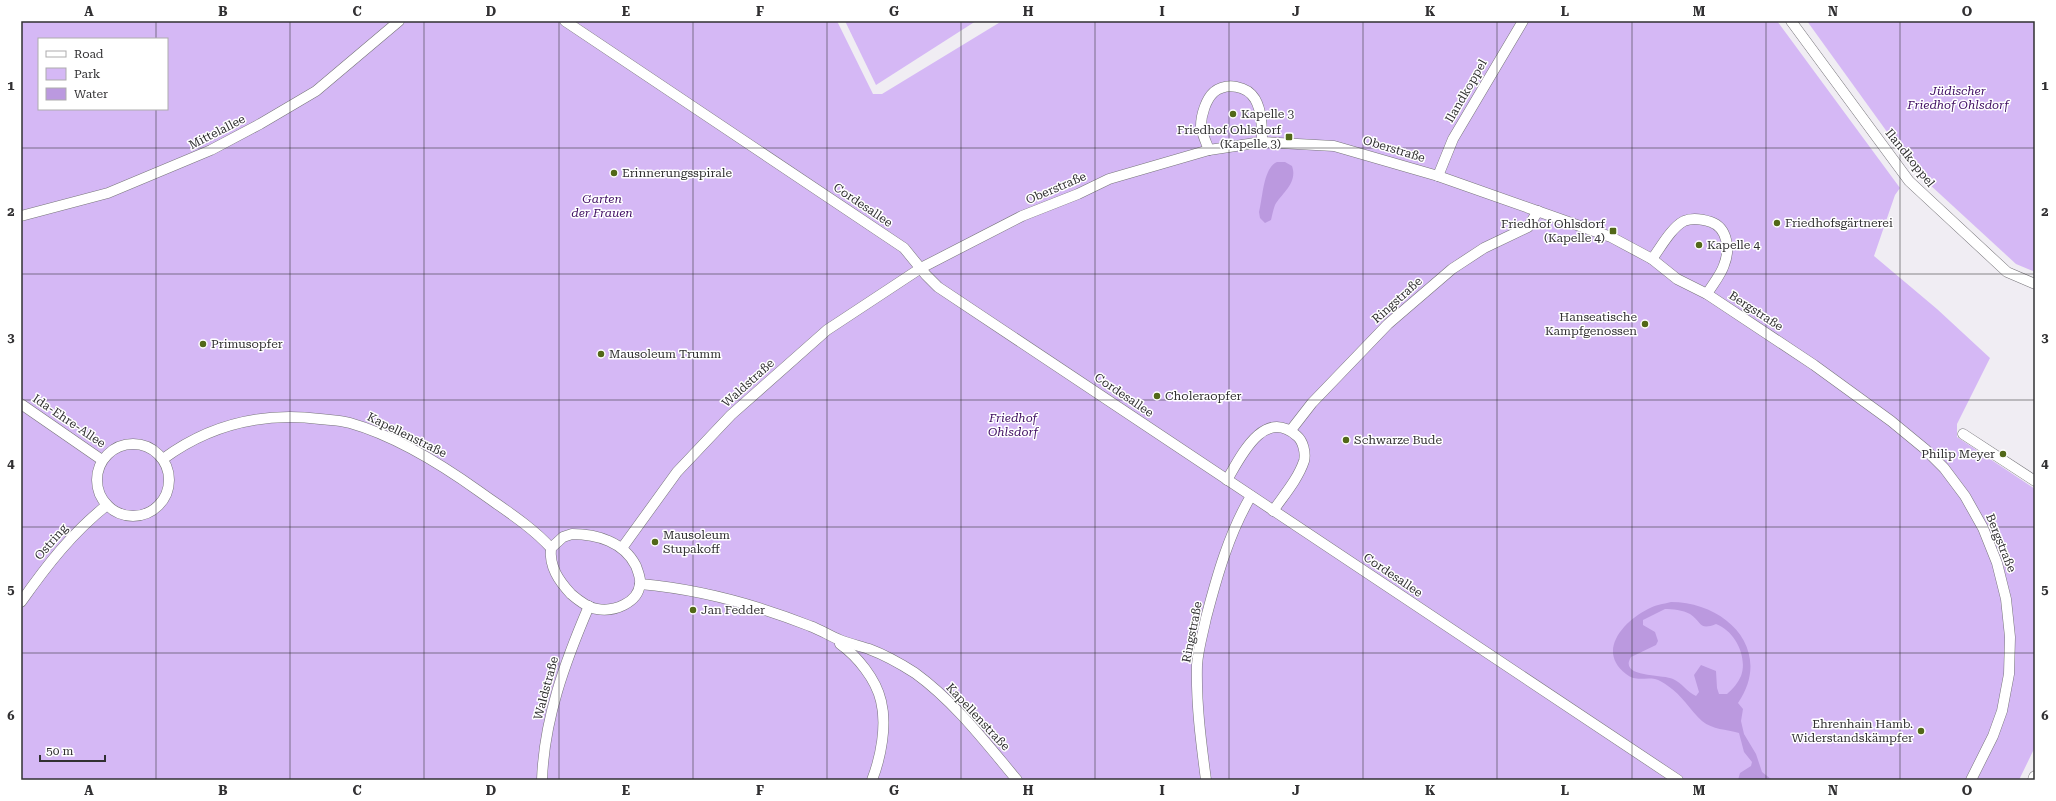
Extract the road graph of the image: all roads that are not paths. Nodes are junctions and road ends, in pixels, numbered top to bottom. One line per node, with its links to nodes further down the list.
1 (399, 21): 10 (street, Mittelallee)
2 (565, 21): 12 (street, Cordesallee)
3 (1523, 21): 7 (street, Ilandkoppel)
4 (1791, 21): 13 (street, Ilandkoppel)
5 (1262, 142): 6 (street, Oberstraße); 6 (street); 7 (street, Oberstraße)
6 (1209, 150): 12 (street, Oberstraße)
7 (1438, 176): 8 (street, Oberstraße)
8 (1491, 193): 9 (street, Bergstraße)
9 (1538, 211): 11 (street, Bergstraße); 16 (street, Ringstraße)
10 (21, 216)
11 (1652, 259): 14 (street, Bergstraße); 14 (street)
12 (921, 268): 20 (street, Cordesallee); 26 (street, Waldstraße)
13 (2035, 284)
14 (1706, 294): 36 (street, Bergstraße)
15 (21, 404): 18 (street, Ida-Ehre-Allee)
16 (1291, 430): 20 (street); 24 (street)
17 (1963, 434): 21 (street)
18 (102, 460): 19 (street); 23 (street)
19 (163, 460): 23 (street); 25 (street, Kapellenstraße)
20 (1227, 480): 22 (street, Cordesallee)
21 (2035, 481)
22 (1251, 496): 24 (street, Cordesallee); 34 (street, Ringstraße)
23 (107, 505): 28 (street, Ostring)
24 (1273, 511): 35 (street, Cordesallee)
25 (552, 548): 26 (street); 29 (street)
26 (622, 548): 27 (street)
27 (640, 584): 29 (street); 30 (street, Kapellenstraße)
28 (21, 602)
29 (589, 606): 31 (street, Waldstraße)
30 (830, 636): 32 (street, Kapellenstraße); 33 (street, Kapellenstraße)
31 (542, 780)
32 (872, 780)
33 (1017, 780)
34 (1206, 780)
35 (1678, 780)
36 (1971, 780)

